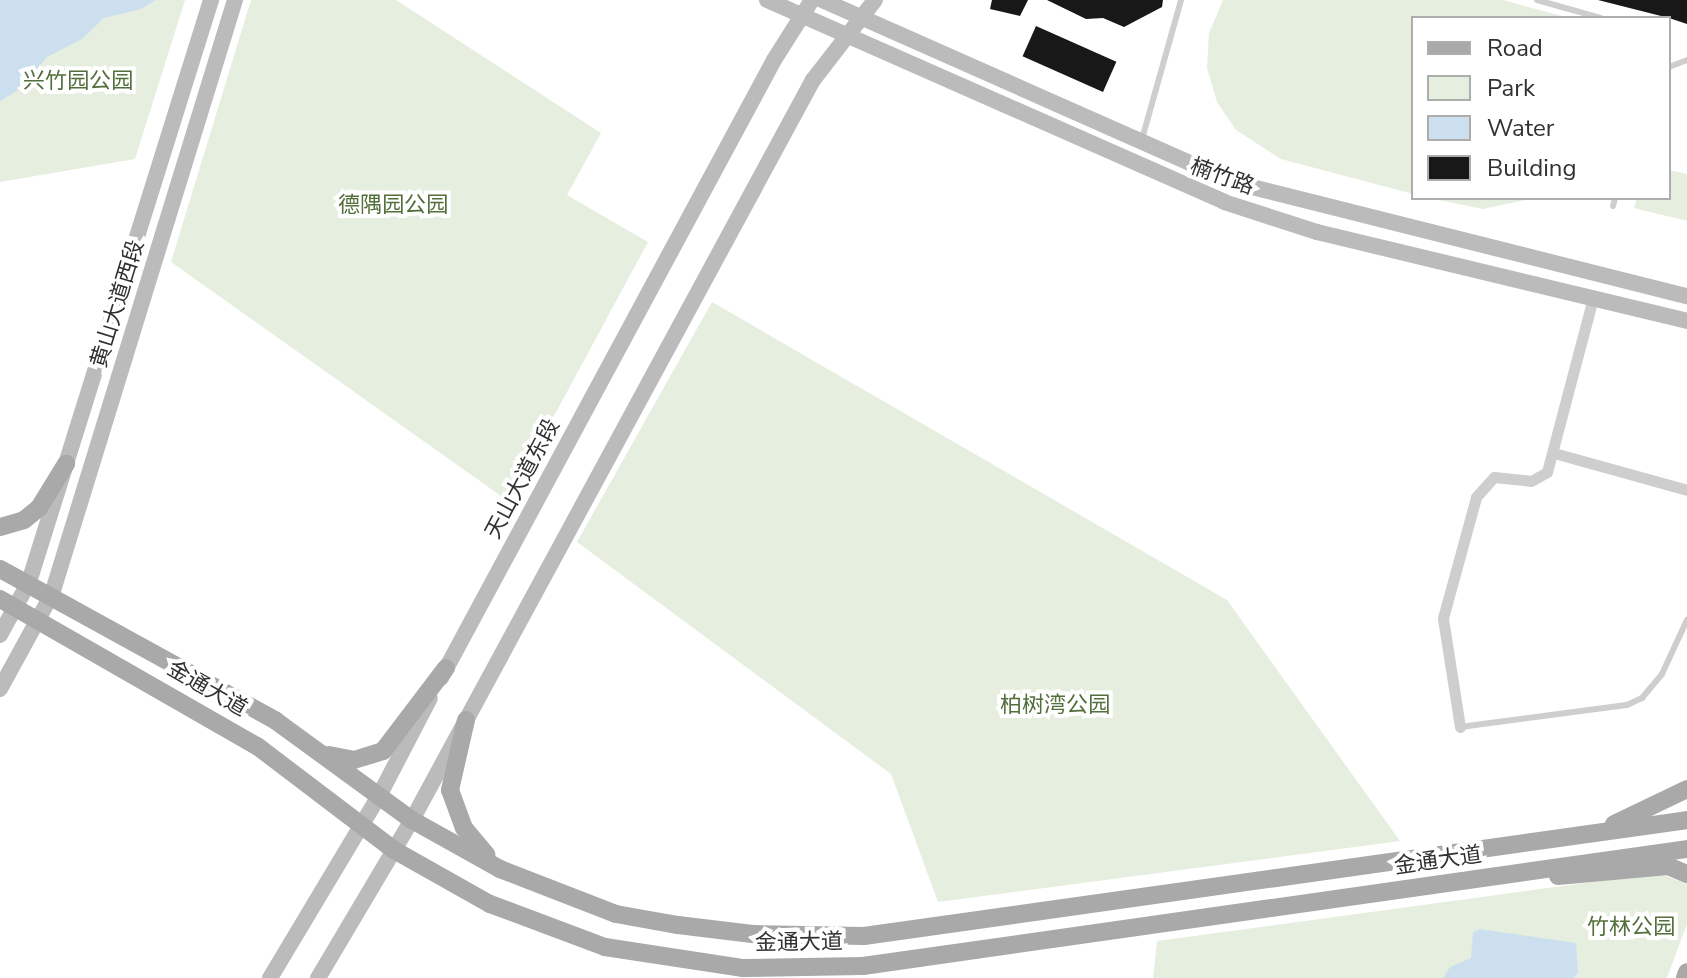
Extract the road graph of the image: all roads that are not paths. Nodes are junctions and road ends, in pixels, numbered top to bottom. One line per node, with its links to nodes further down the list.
1 (211, 0): 20 (main road, 黄山大道西段)
2 (235, 0): 25 (main road, 黄山大道西段)
3 (767, 0): 9 (main road, 楠竹路)
4 (812, 0): 9 (main road, 天山大道东段)
5 (822, 0): 11 (main road, 楠竹路)
6 (875, 0): 11 (main road)
7 (1181, 0): 13 (lane)
8 (1537, 0): 10 (lane)
9 (800, 16): 12 (main road, 楠竹路); 30 (main road, 天山大道东段)
10 (1594, 16)
11 (858, 17): 12 (main road); 13 (main road, 楠竹路)
12 (843, 36): 17 (main road, 楠竹路); 32 (main road)
13 (1141, 145): 16 (main road, 楠竹路)
14 (1614, 200): 15 (lane)
15 (1613, 206)
16 (1687, 296)
17 (1593, 298): 18 (main road, 楠竹路); 19 (street)
18 (1687, 321)
19 (1554, 453): 21 (street); 33 (street)
20 (66, 464): 22 (main road); 24 (main road, 黄山大道西段)
21 (1687, 490)
22 (0, 527)
23 (0, 569): 24 (main road, 金通大道)
24 (29, 582): 25 (main road, 金通大道); 26 (main road, 黄山大道西段)
25 (52, 594): 28 (main road, 黄山大道西段); 34 (main road, 金通大道)
26 (9, 603): 28 (main road, 金通大道); 29 (main road, 黄山大道西段)
27 (1687, 620): 33 (lane)
28 (42, 621): 31 (main road, 黄山大道西段); 39 (main road, 金通大道)
29 (0, 635)
30 (446, 668): 34 (main road); 36 (main road, 天山大道东段)
31 (0, 689)
32 (466, 720): 37 (main road); 43 (main road)
33 (1460, 727)
34 (317, 751): 36 (main road, 金通大道)
35 (1687, 789): 40 (main road)
36 (379, 796): 37 (main road, 金通大道); 39 (main road, 天山大道东段)
37 (412, 820): 42 (main road); 43 (main road, 金通大道)
38 (1687, 820): 40 (main road, 金通大道)
39 (361, 827): 42 (main road, 金通大道); 47 (main road, 天山大道东段)
40 (1595, 833): 43 (main road, 金通大道)
41 (1687, 849): 45 (main road, 金通大道)
42 (394, 850): 45 (main road, 金通大道); 48 (main road)
43 (500, 869)
44 (1687, 874): 45 (main road)
45 (1507, 875)
46 (1687, 972): 49 (main road)
47 (270, 978)
48 (318, 978)
49 (1685, 978)

